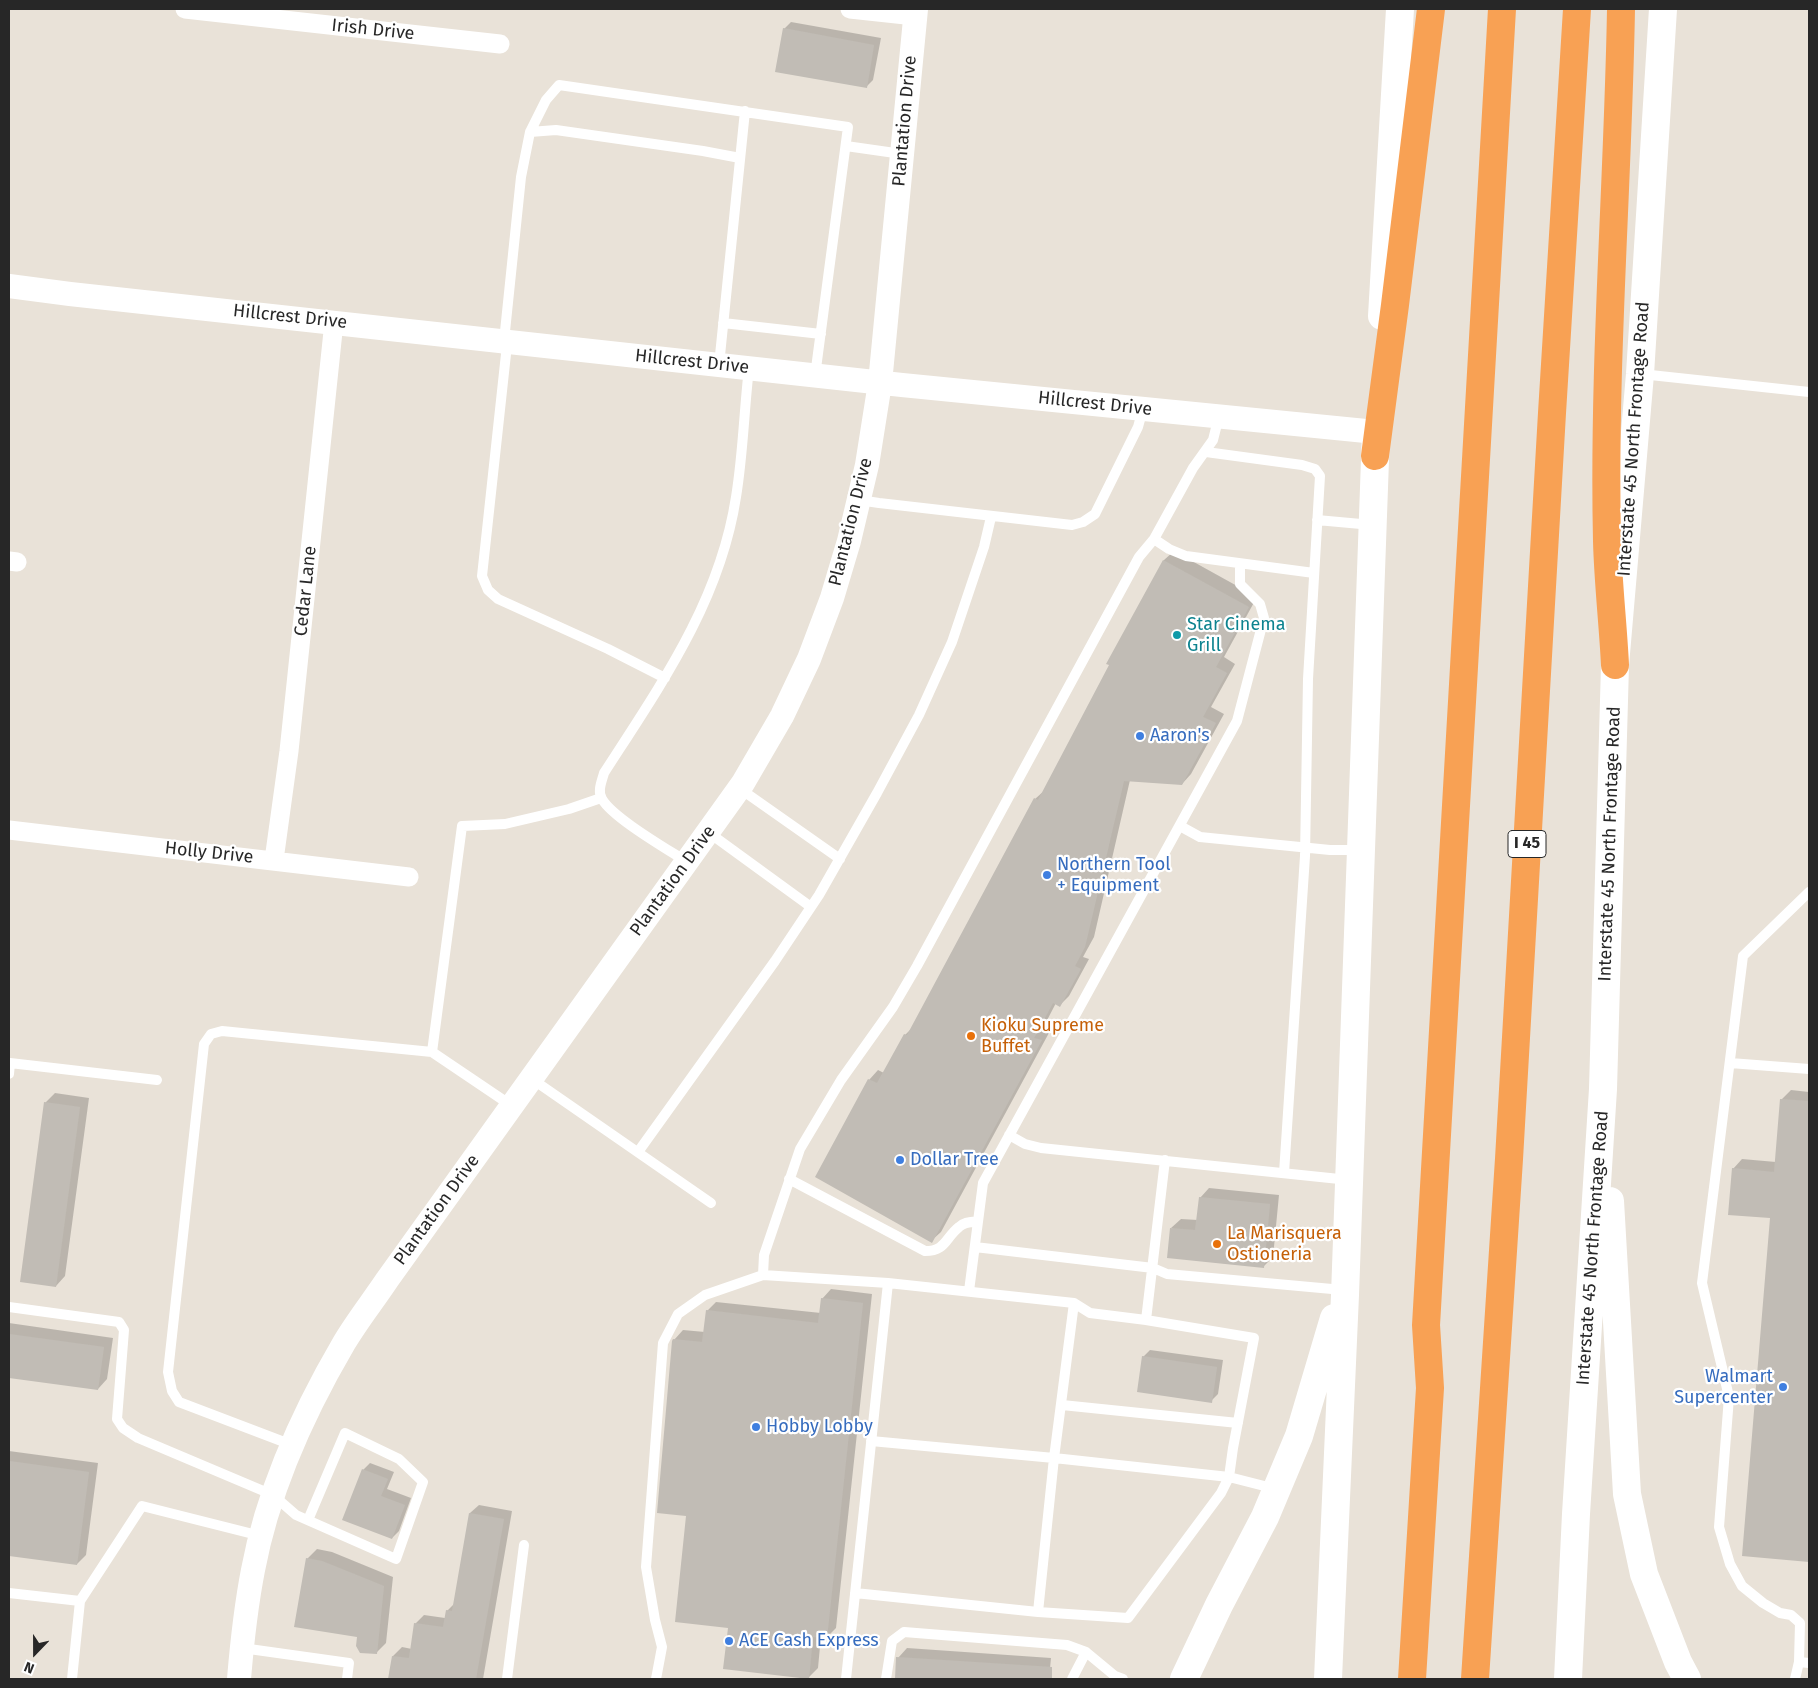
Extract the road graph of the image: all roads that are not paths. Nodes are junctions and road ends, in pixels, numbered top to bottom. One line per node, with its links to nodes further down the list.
1 (185, 9): 10 (street, Irish Drive)
2 (850, 9): 9 (street)
3 (1400, 9): 29 (main road)
4 (1431, 9): 29 (highway)
5 (1502, 9): 108 (highway)
6 (1577, 9): 109 (highway, I 45)
7 (1621, 9): 38 (highway)
8 (1663, 9): 23 (main road, Interstate 45 North Frontage Road)
9 (916, 13): 14 (street, Plantation Drive)
10 (500, 44)
11 (745, 111): 12 (lane); 13 (lane); 15 (lane)
12 (530, 132): 15 (lane); 20 (lane)
13 (846, 146): 14 (lane); 19 (lane)
14 (902, 154): 25 (street, Plantation Drive)
15 (740, 158): 18 (lane)
16 (9, 286): 17 (street, Hillcrest Drive)
17 (334, 322): 20 (street, Hillcrest Drive); 48 (street, Cedar Lane)
18 (723, 323): 19 (lane); 21 (lane)
19 (821, 334): 24 (lane)
20 (504, 341): 21 (street, Hillcrest Drive); 39 (lane)
21 (720, 365): 22 (street, Hillcrest Drive)
22 (749, 368): 24 (street, Hillcrest Drive); 39 (lane)
23 (1640, 374): 26 (lane); 38 (main road, Interstate 45 North Frontage Road)
24 (815, 376): 25 (street, Hillcrest Drive)
25 (880, 383): 27 (street, Hillcrest Drive); 31 (street, Plantation Drive)
26 (1809, 392)
27 (1143, 409): 28 (street, Hillcrest Drive); 32 (lane)
28 (1218, 416): 29 (street, Hillcrest Drive); 30 (lane)
29 (1376, 444): 34 (main road)
30 (1206, 452): 33 (lane); 35 (lane)
31 (859, 500): 32 (lane); 40 (street, Plantation Drive)
32 (991, 516): 47 (lane)
33 (1317, 520): 34 (lane); 37 (lane)
34 (1373, 525): 46 (main road)
35 (1154, 539): 36 (lane); 66 (lane)
36 (1240, 564): 37 (lane); 42 (lane)
37 (1314, 573): 45 (lane)
38 (1616, 665): 60 (main road, Interstate 45 North Frontage Road)
39 (665, 678): 41 (lane)
40 (739, 788): 44 (street, Plantation Drive); 47 (lane)
41 (601, 798): 49 (lane); 53 (lane)
42 (1180, 826): 45 (lane); 62 (lane)
43 (9, 830): 48 (street, Holly Drive)
44 (708, 832): 49 (street, Plantation Drive); 52 (lane)
45 (1305, 847): 46 (lane); 65 (lane)
46 (1360, 850): 67 (main road)
47 (840, 859): 52 (lane)
48 (274, 860): 50 (street, Holly Drive)
49 (687, 862): 58 (street, Plantation Drive)
50 (408, 877)
51 (1809, 892): 55 (lane)
52 (811, 907): 63 (lane)
53 (432, 1052): 61 (lane); 82 (lane)
54 (9, 1062): 57 (lane); 59 (lane)
55 (1730, 1064): 56 (lane); 96 (lane)
56 (1809, 1069)
57 (9, 1074)
58 (532, 1079): 61 (street, Plantation Drive); 63 (lane)
59 (157, 1080)
60 (1603, 1089): 110 (main road, Interstate 45 North Frontage Road); 111 (main road)
61 (512, 1106): 82 (street, Plantation Drive)
62 (1009, 1135): 64 (lane); 69 (lane)
63 (638, 1152): 68 (lane)
64 (1166, 1160): 65 (lane); 71 (lane)
65 (1284, 1173): 67 (lane)
66 (789, 1179): 69 (lane); 72 (lane)
67 (1349, 1180): 75 (main road)
68 (711, 1202)
69 (978, 1221): 70 (lane)
70 (975, 1247): 71 (lane); 74 (lane)
71 (1154, 1268): 75 (lane); 78 (lane)
72 (763, 1275): 73 (lane); 101 (lane)
73 (888, 1283): 74 (lane); 81 (lane)
74 (970, 1291): 76 (lane)
75 (1345, 1292): 85 (main road); 107 (main road)
76 (1074, 1303): 78 (lane); 79 (lane)
77 (9, 1307): 86 (lane)
78 (1146, 1320): 80 (lane)
79 (1062, 1404): 80 (lane); 83 (lane)
80 (1238, 1423): 84 (lane)
81 (871, 1441): 83 (lane); 91 (lane)
82 (292, 1445): 86 (street, Plantation Drive)
83 (1054, 1458): 84 (lane); 93 (lane)
84 (1229, 1477): 85 (lane); 93 (lane)
85 (1277, 1489): 106 (main road)
86 (273, 1495): 87 (lane); 88 (street, Plantation Drive)
87 (308, 1520): 87 (lane)
88 (261, 1536): 92 (lane); 94 (street, Plantation Drive)
89 (524, 1545): 100 (lane)
90 (9, 1593): 92 (lane)
91 (855, 1593): 93 (lane); 102 (lane)
92 (80, 1601): 97 (lane)
93 (1038, 1612)
94 (242, 1648): 98 (street, Plantation Drive); 99 (lane)
95 (1086, 1652): 103 (lane); 104 (lane); 105 (lane)
96 (1804, 1663): 112 (lane)
97 (72, 1679)
98 (239, 1679)
99 (346, 1679)
100 (507, 1679)
101 (656, 1679)
102 (846, 1679)
103 (886, 1679)
104 (1072, 1679)
105 (1123, 1679)
106 (1184, 1679)
107 (1328, 1679)
108 (1412, 1679)
109 (1475, 1679)
110 (1568, 1679)
111 (1687, 1679)
112 (1795, 1679)

